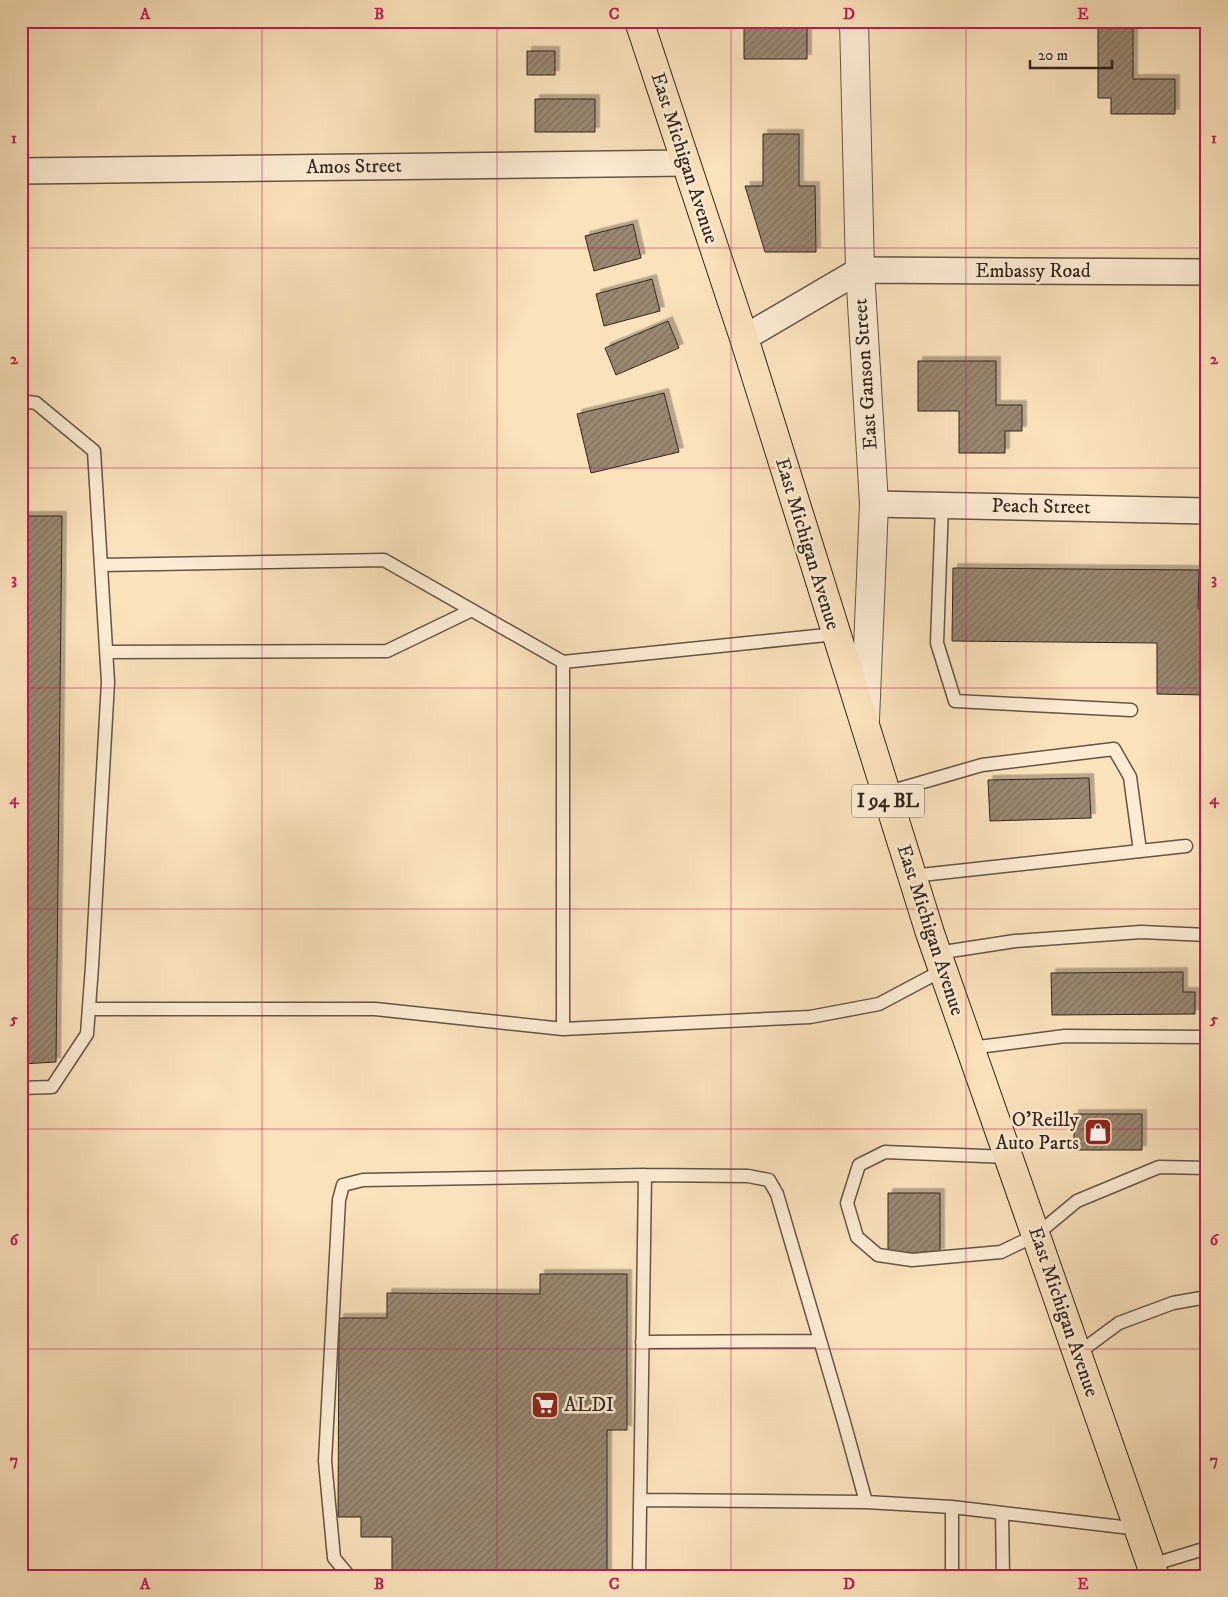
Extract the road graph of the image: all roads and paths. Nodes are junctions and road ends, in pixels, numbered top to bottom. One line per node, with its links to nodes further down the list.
1 (639, 21): 3 (main road, East Michigan Avenue / I 94 BL)
2 (854, 21): 5 (street, East Ganson Street)
3 (687, 163): 4 (street, Amos Street); 7 (main road, East Michigan Avenue / I 94 BL)
4 (21, 171)
5 (860, 270): 6 (street, Embassy Road); 7 (street); 9 (street, East Ganson Street)
6 (1207, 272)
7 (744, 338): 14 (main road, East Michigan Avenue / I 94 BL)
8 (21, 401): 12 (lane)
9 (874, 504): 10 (street, Peach Street); 18 (street, East Ganson Street)
10 (942, 505): 11 (street, Peach Street); 17 (lane)
11 (1207, 511)
12 (101, 565): 13 (lane); 15 (lane)
13 (472, 610): 15 (lane); 16 (lane)
14 (836, 634): 16 (lane); 18 (main road, East Michigan Avenue / I 94 BL)
15 (107, 652): 25 (lane)
16 (563, 662): 26 (lane)
17 (1131, 710)
18 (864, 727): 19 (main road, East Michigan Avenue / I 94 BL)
19 (886, 793): 21 (lane); 22 (main road, East Michigan Avenue / I 94 BL)
20 (1186, 846): 21 (lane)
21 (1140, 851): 22 (lane)
22 (912, 876): 24 (main road, East Michigan Avenue / I 94 BL)
23 (1207, 935): 24 (lane)
24 (940, 961): 26 (lane); 28 (main road, East Michigan Avenue / I 94 BL)
25 (89, 1009): 26 (lane); 29 (lane)
26 (563, 1029)
27 (1207, 1037): 28 (lane)
28 (970, 1048): 30 (main road, East Michigan Avenue / I 94 BL)
29 (21, 1088)
30 (1008, 1157): 33 (main road, East Michigan Avenue / I 94 BL); 33 (lane)
31 (1207, 1168): 33 (lane)
32 (645, 1175): 35 (lane); 36 (lane); 45 (lane)
33 (1036, 1235): 37 (main road, East Michigan Avenue / I 94 BL)
34 (1207, 1297): 37 (lane)
35 (820, 1341): 36 (lane); 39 (lane)
36 (642, 1342): 38 (lane)
37 (1077, 1354): 42 (main road, East Michigan Avenue / I 94 BL)
38 (641, 1500): 39 (lane); 46 (lane)
39 (866, 1502): 40 (lane)
40 (952, 1507): 41 (lane); 47 (lane)
41 (1002, 1513): 42 (lane); 48 (lane)
42 (1139, 1529): 44 (main road, East Michigan Avenue / I 94 BL)
43 (1207, 1548): 44 (lane)
44 (1153, 1571)
45 (349, 1576)
46 (639, 1576)
47 (952, 1576)
48 (1003, 1576)

